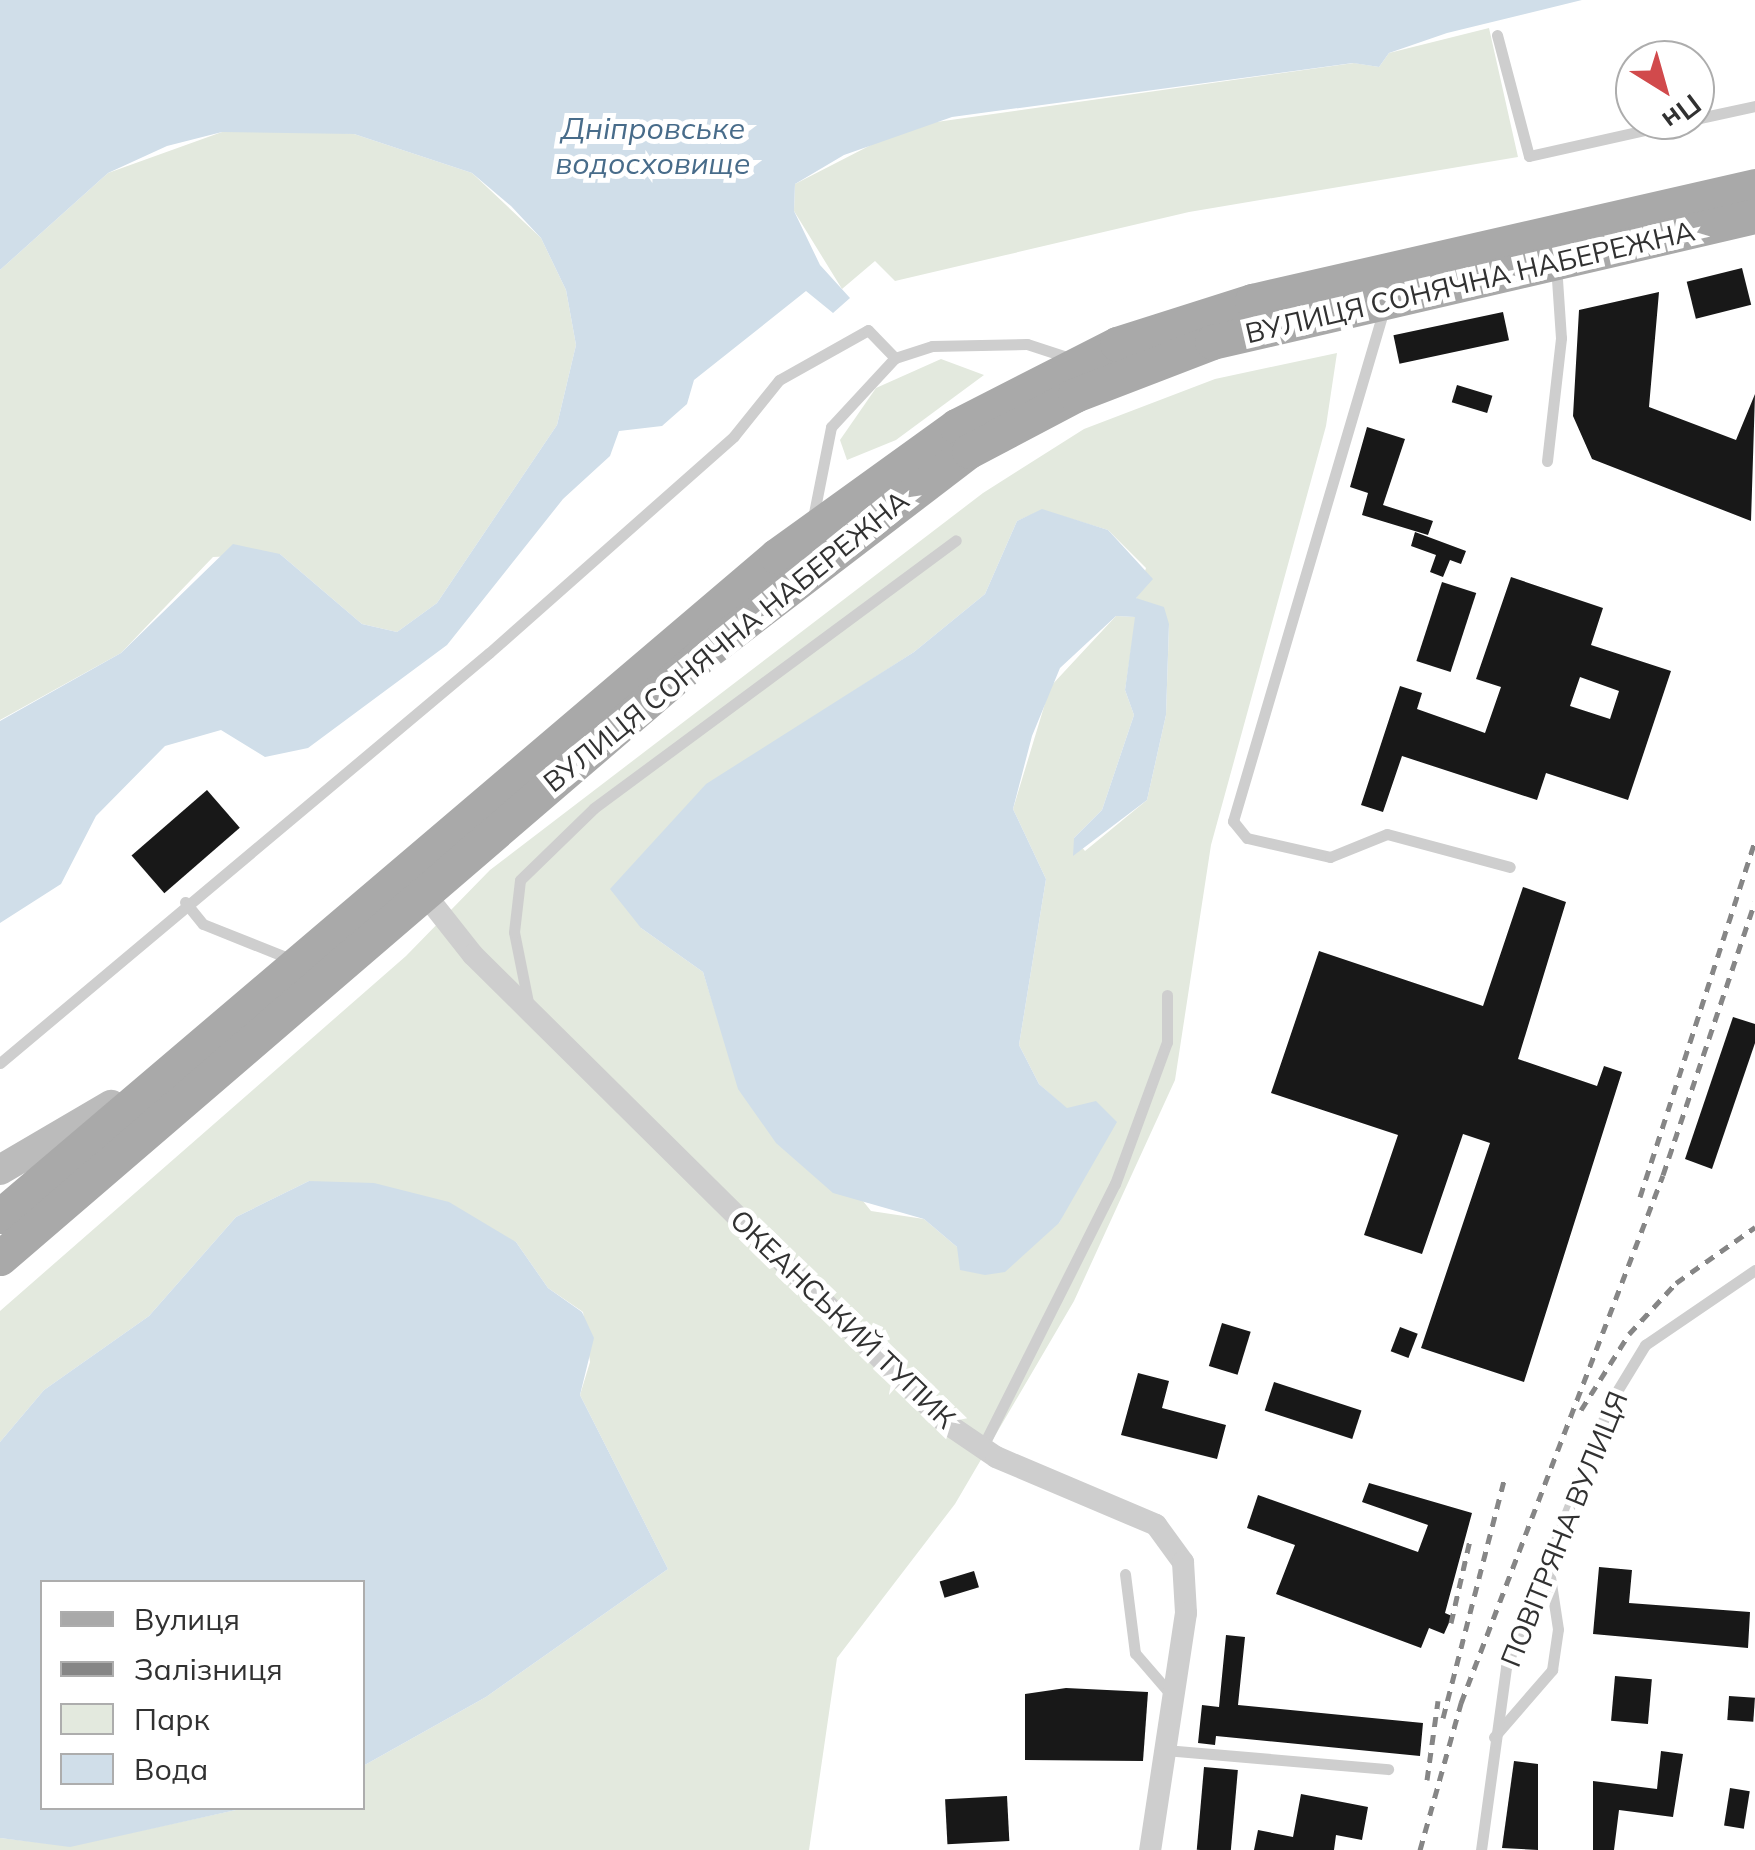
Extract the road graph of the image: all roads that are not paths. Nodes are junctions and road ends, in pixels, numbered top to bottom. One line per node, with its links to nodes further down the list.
1 (1497, 35): 4 (lane)
2 (1755, 106): 3 (lane)
3 (1715, 115)
4 (1615, 137)
5 (1755, 186): 10 (main road, ВУЛИЦЯ СОНЯЧНА НАБЕРЕЖНА)
6 (1755, 216): 7 (main road, ВУЛИЦЯ СОНЯЧНА НАБЕРЕЖНА)
7 (1555, 261): 8 (main road, ВУЛИЦЯ СОНЯЧНА НАБЕРЕЖНА); 11 (lane)
8 (1382, 300): 14 (lane); 15 (main road, ВУЛИЦЯ СОНЯЧНА НАБЕРЕЖНА)
9 (895, 358): 10 (lane); 12 (lane); 16 (lane)
10 (1079, 360): 12 (main road, ВУЛИЦЯ СОНЯЧНА НАБЕРЕЖНА)
11 (1547, 461)
12 (812, 526): 17 (main road, ВУЛИЦЯ СОНЯЧНА НАБЕРЕЖНА)
13 (956, 540): 19 (lane)
14 (1510, 867)
15 (424, 893): 19 (street, ОКЕАНСЬКИЙ ТУПИК); 24 (main road, ВУЛИЦЯ СОНЯЧНА НАБЕРЕЖНА)
16 (185, 902): 17 (lane); 21 (lane)
17 (302, 958): 20 (main road, ВУЛИЦЯ СОНЯЧНА НАБЕРЕЖНА)
18 (1167, 994): 26 (lane)
19 (530, 1011): 26 (street, ОКЕАНСЬКИЙ ТУПИК)
20 (193, 1050): 22 (main road); 23 (main road, ВУЛИЦЯ СОНЯЧНА НАБЕРЕЖНА)
21 (0, 1062)
22 (0, 1170)
23 (0, 1216)
24 (0, 1258)
25 (1755, 1270): 27 (lane, ПОВІТРЯНА ВУЛИЦЯ)
26 (982, 1448): 29 (street, ОКЕАНСЬКИЙ ТУПИК)
27 (1548, 1564): 30 (lane, ПОВІТРЯНА ВУЛИЦЯ); 30 (lane)
28 (1125, 1574): 29 (lane)
29 (1173, 1697): 31 (street, ОКЕАНСЬКИЙ ТУПИК)
30 (1492, 1739): 34 (lane, ПОВІТРЯНА ВУЛИЦЯ)
31 (1165, 1750): 32 (lane); 33 (street, ОКЕАНСЬКИЙ ТУПИК)
32 (1388, 1769)
33 (1150, 1850)
34 (1481, 1850)

